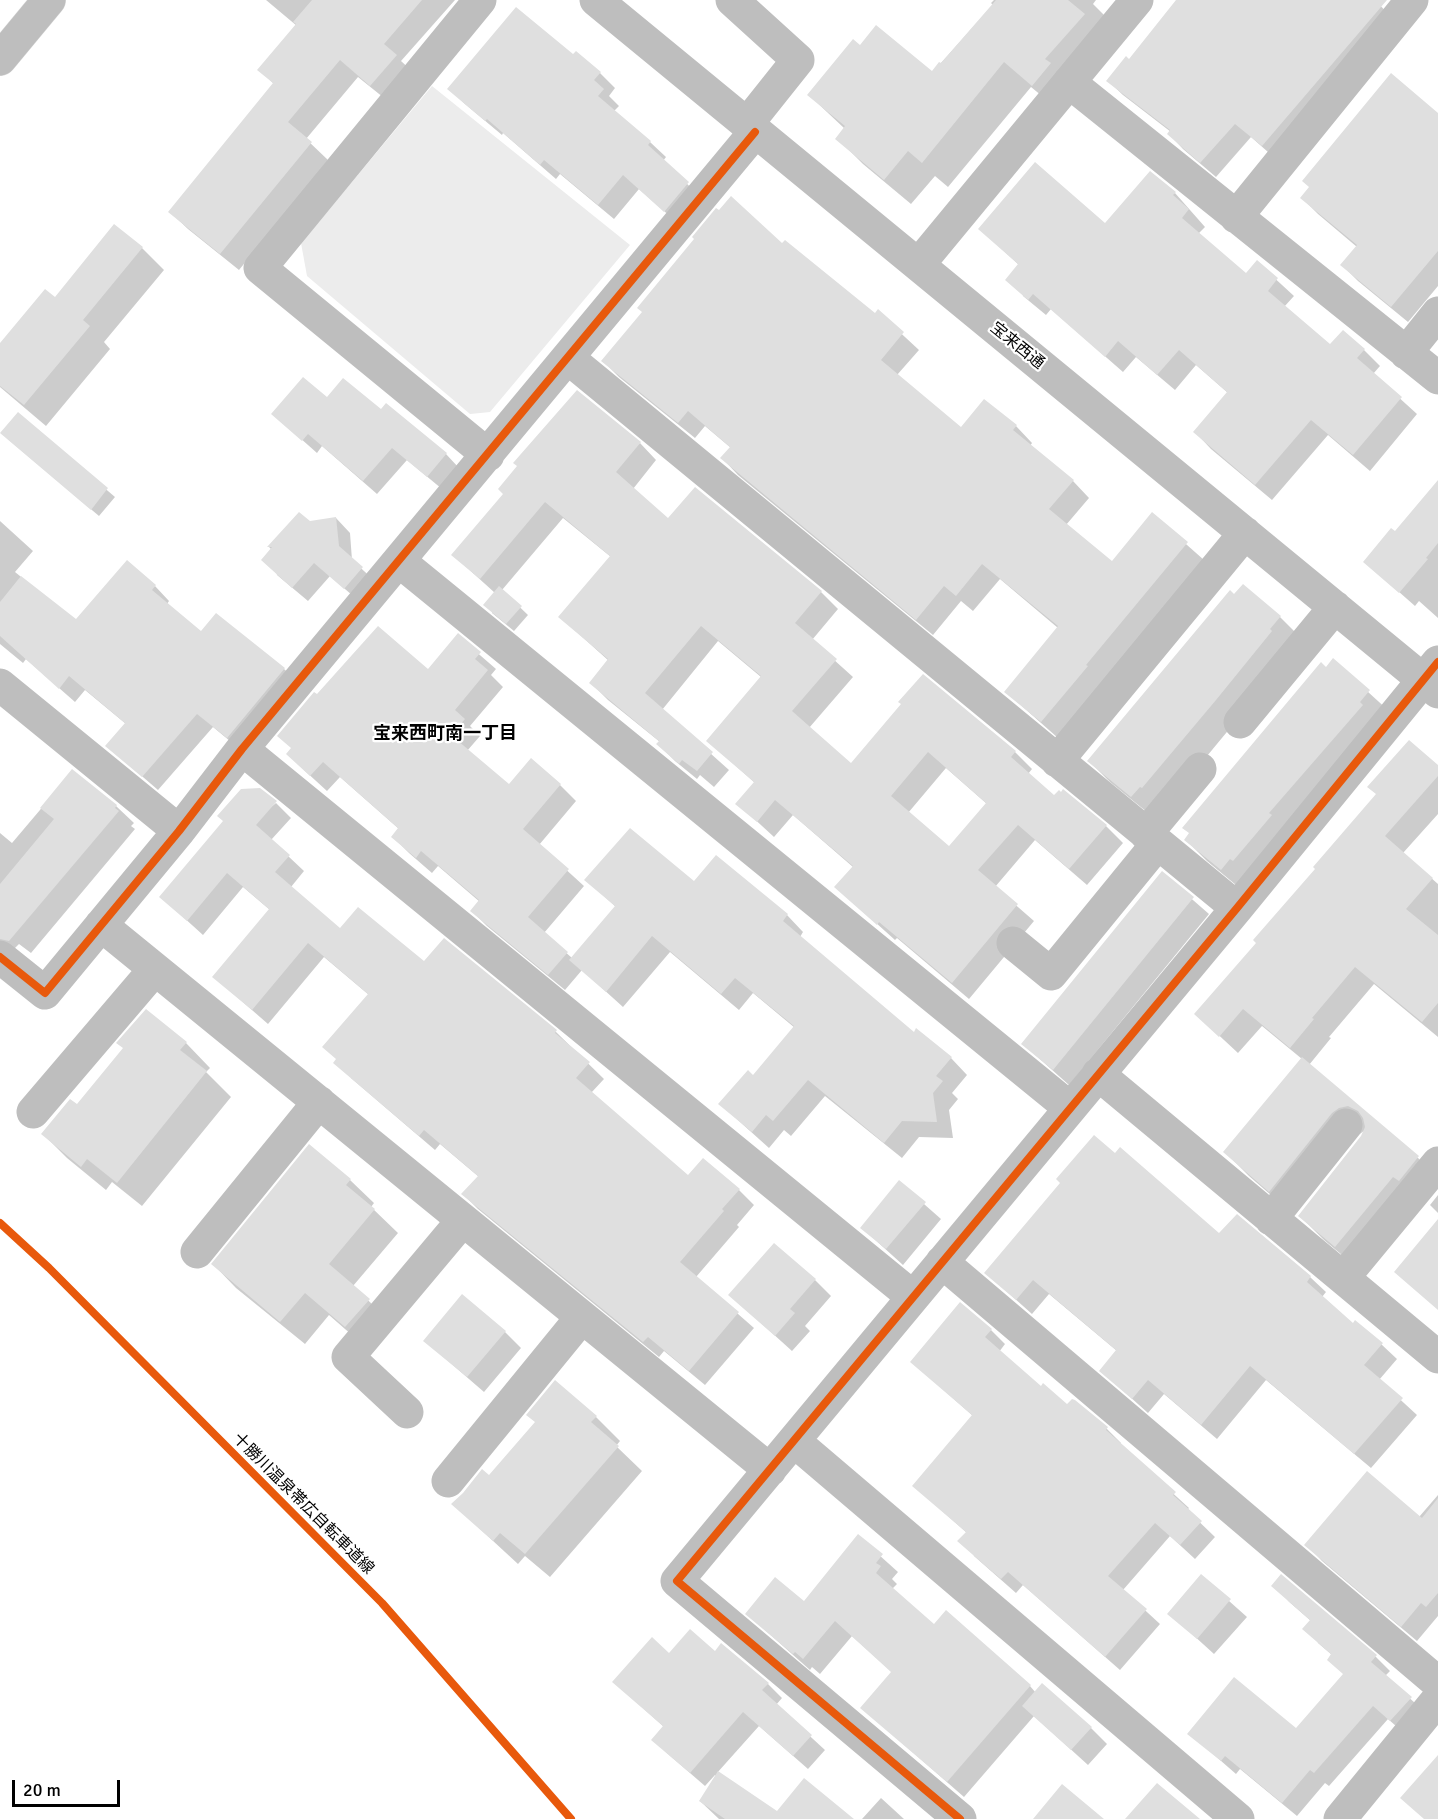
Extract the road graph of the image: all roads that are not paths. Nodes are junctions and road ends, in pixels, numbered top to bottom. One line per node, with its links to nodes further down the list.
1 (49, 0): 7 (street)
2 (480, 0): 16 (street)
3 (596, 0): 9 (street, 宝来西通)
4 (732, 0): 9 (street)
5 (1137, 0): 8 (street)
6 (1412, 0): 10 (street)
7 (0, 59)
8 (1069, 82): 10 (street); 11 (street)
9 (751, 128): 11 (street, 宝来西通); 14 (street)
10 (1236, 217): 13 (street)
11 (919, 264): 17 (street, 宝来西通)
12 (1438, 313): 13 (street)
13 (1406, 352): 15 (street)
14 (568, 358): 16 (street); 24 (street)
15 (1438, 378)
16 (488, 455): 18 (street)
17 (1245, 533): 19 (street, 宝来西通); 24 (street)
18 (399, 561): 23 (street); 35 (street)
19 (1335, 607): 20 (street, 宝来西通); 22 (street)
20 (1433, 678): 28 (street)
21 (0, 685): 26 (street)
22 (1240, 722)
23 (242, 749): 26 (street); 44 (street)
24 (1057, 761): 27 (street)
25 (1200, 768): 27 (street)
26 (178, 831): 29 (street)
27 (1152, 838): 28 (street); 30 (street)
28 (1237, 908): 33 (street)
29 (101, 925): 31 (street); 32 (street)
30 (1013, 943)
31 (0, 957)
32 (155, 969): 34 (street); 36 (street)
33 (1098, 1074): 35 (street); 39 (street)
34 (319, 1102): 40 (street); 41 (street)
35 (1070, 1108): 42 (street)
36 (33, 1112)
37 (1346, 1125): 39 (street)
38 (1438, 1163): 43 (street)
39 (1271, 1219): 43 (street)
40 (463, 1220): 45 (street); 47 (street)
41 (197, 1252)
42 (942, 1262): 44 (street); 51 (street)
43 (1343, 1278): 46 (street)
44 (913, 1297): 48 (street)
45 (582, 1317): 49 (street); 50 (street)
46 (1438, 1357)
47 (407, 1412)
48 (794, 1441): 49 (street); 54 (street)
49 (770, 1470): 53 (street)
50 (448, 1480)
51 (1438, 1683)
52 (1438, 1698): 55 (street)
53 (960, 1819)
54 (1238, 1819)
55 (1340, 1819)

